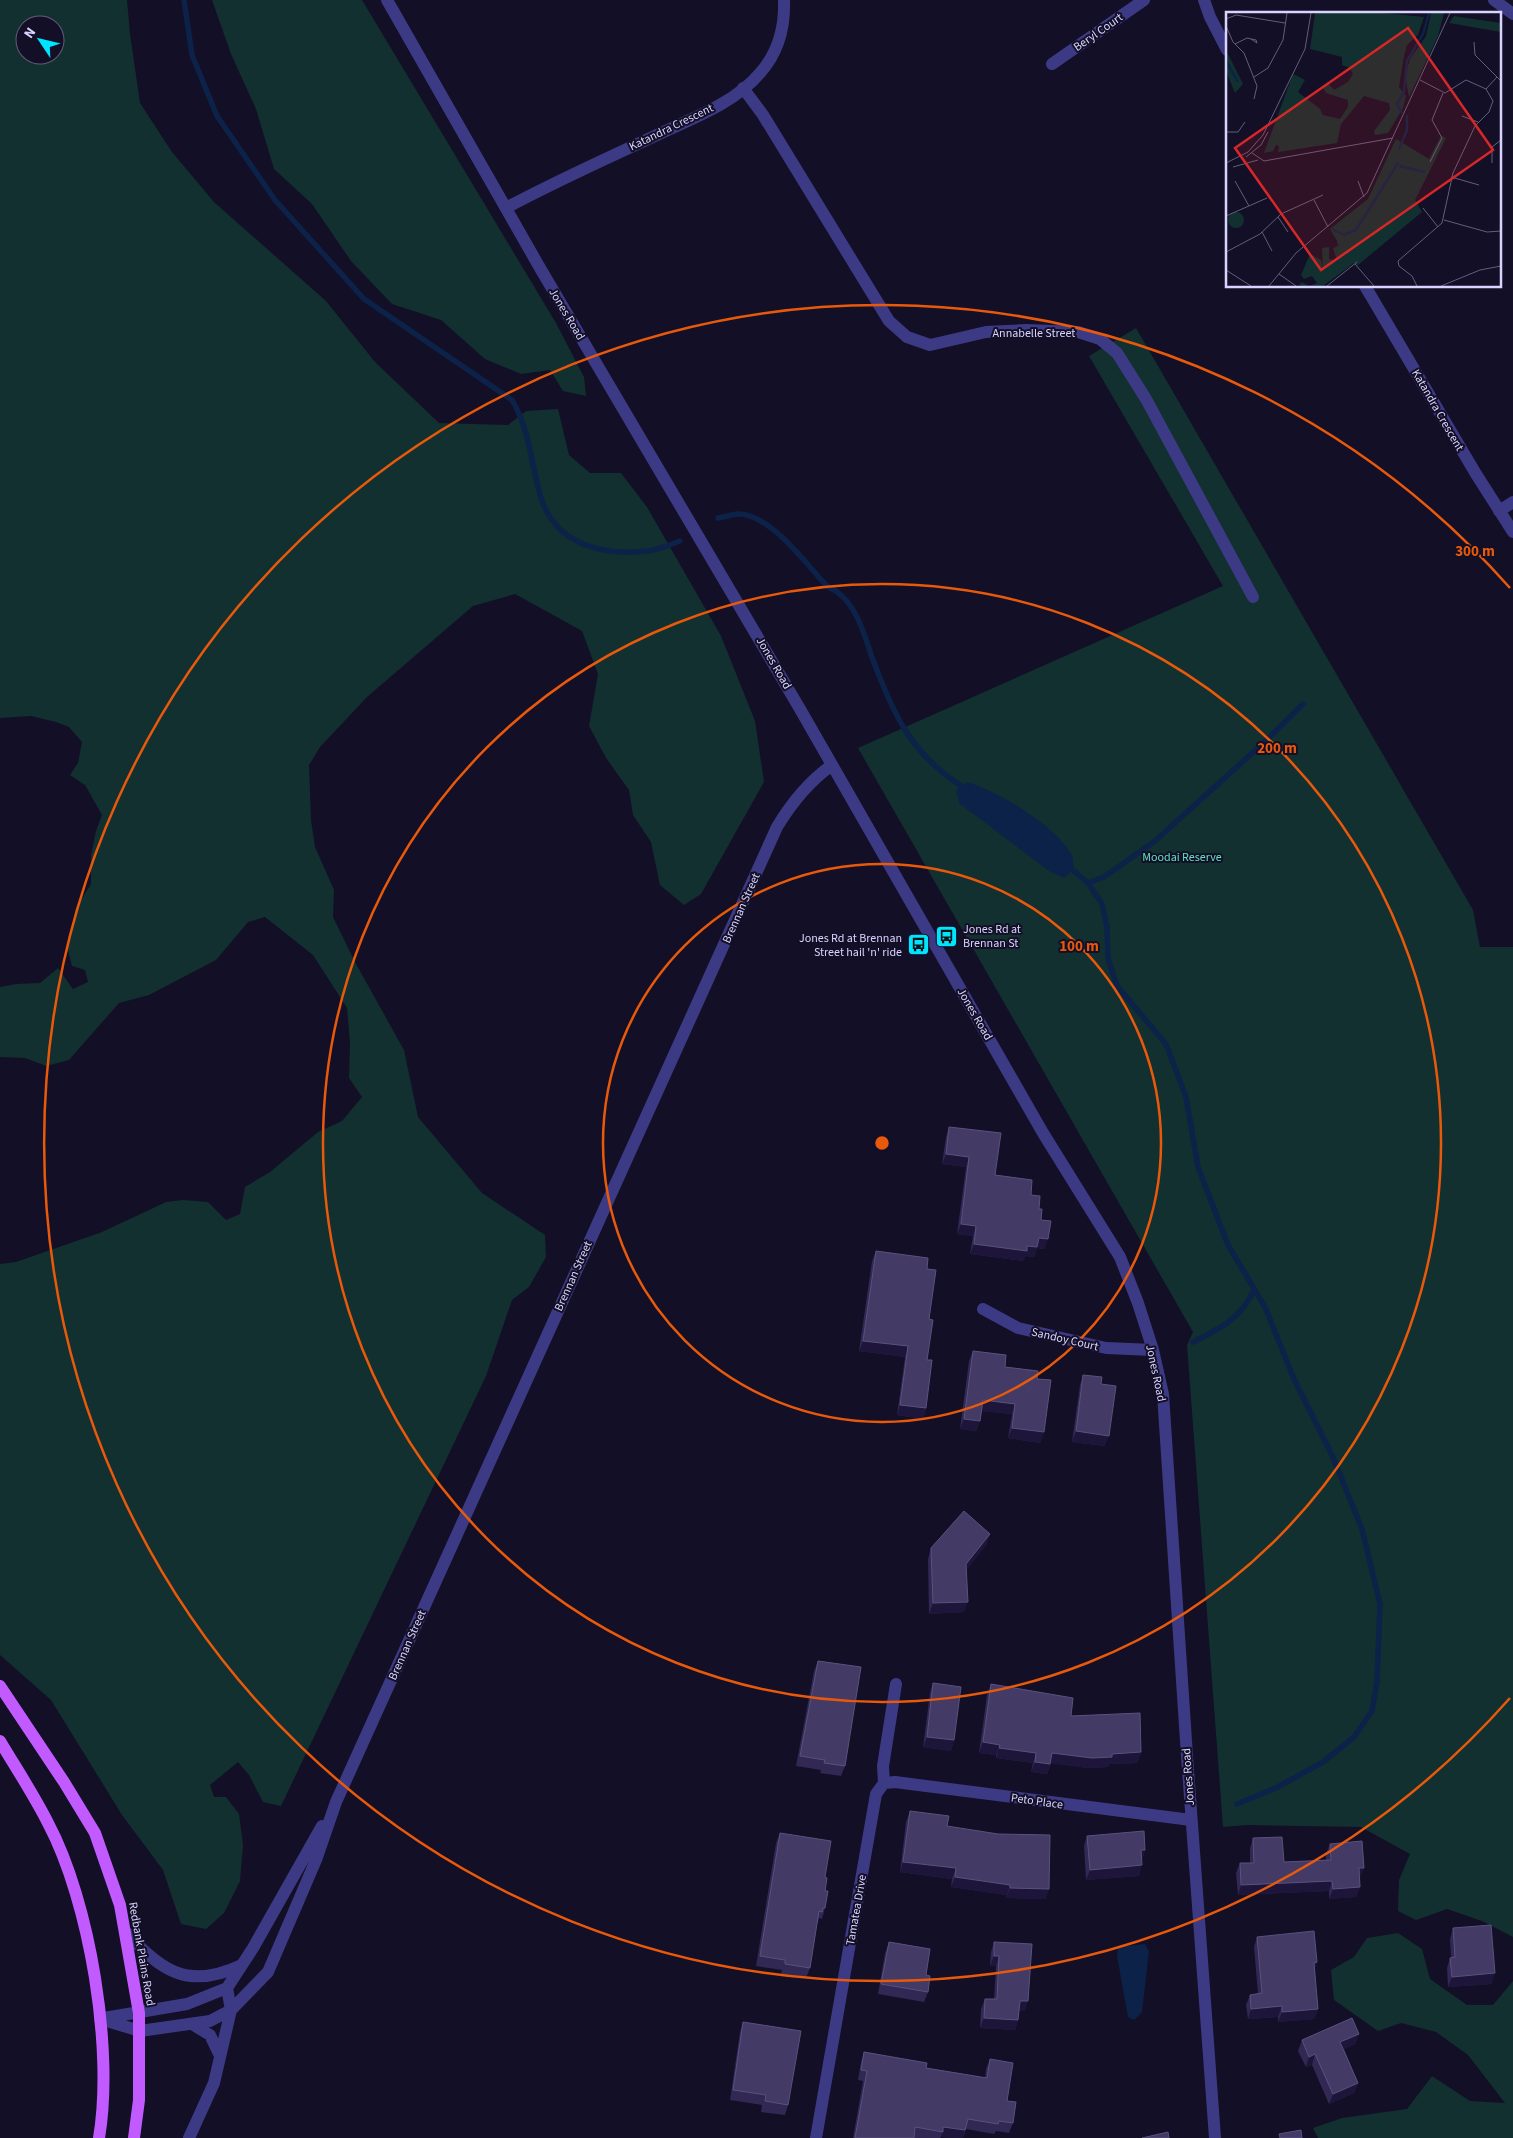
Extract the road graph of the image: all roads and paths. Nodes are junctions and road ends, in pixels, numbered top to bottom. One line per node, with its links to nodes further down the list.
1 (387, 0): 10 (street, Jones Road)
2 (784, 0): 9 (street, Katandra Crescent)
3 (1144, 0): 8 (street, Beryl Court)
4 (1204, 0): 7 (street)
5 (1494, 0): 6 (street)
6 (1513, 14)
7 (1226, 48)
8 (1052, 64)
9 (743, 88): 10 (street, Katandra Crescent); 15 (street, Annabelle Street)
10 (506, 208): 16 (street, Jones Road)
11 (1366, 288): 13 (street, Katandra Crescent)
12 (1513, 502): 13 (street)
13 (1499, 511): 14 (street, Katandra Crescent)
14 (1513, 532)
15 (1253, 597)
16 (832, 765): 18 (street, Jones Road); 23 (street, Brennan Street)
17 (983, 1309): 18 (street, Sandoy Court)
18 (1153, 1350): 24 (street, Jones Road)
19 (896, 1684): 22 (street, Tamatea Drive)
20 (0, 1686): 25 (main road, Redbank Plains Road)
21 (0, 1741): 30 (main road)
22 (884, 1783): 24 (street, Peto Place); 37 (street, Tamatea Drive)
23 (336, 1802): 26 (street, Brennan Street); 28 (street, Brennan Street)
24 (1192, 1820): 38 (street, Jones Road)
25 (125, 1931): 26 (street); 29 (main road, Redbank Plains Road)
26 (242, 1964): 27 (street, Brennan Street)
27 (227, 1988): 28 (street); 29 (street)
28 (231, 2010): 31 (street, Brennan Street); 33 (street)
29 (139, 2013): 30 (street); 32 (main road, Redbank Plains Road)
30 (100, 2019): 32 (street, Brennan Street); 34 (main road)
31 (192, 2024): 32 (street, Brennan Street); 33 (street)
32 (140, 2031): 35 (main road, Redbank Plains Road)
33 (220, 2056): 36 (street)
34 (99, 2138)
35 (134, 2138)
36 (189, 2138)
37 (816, 2138)
38 (1215, 2138)

